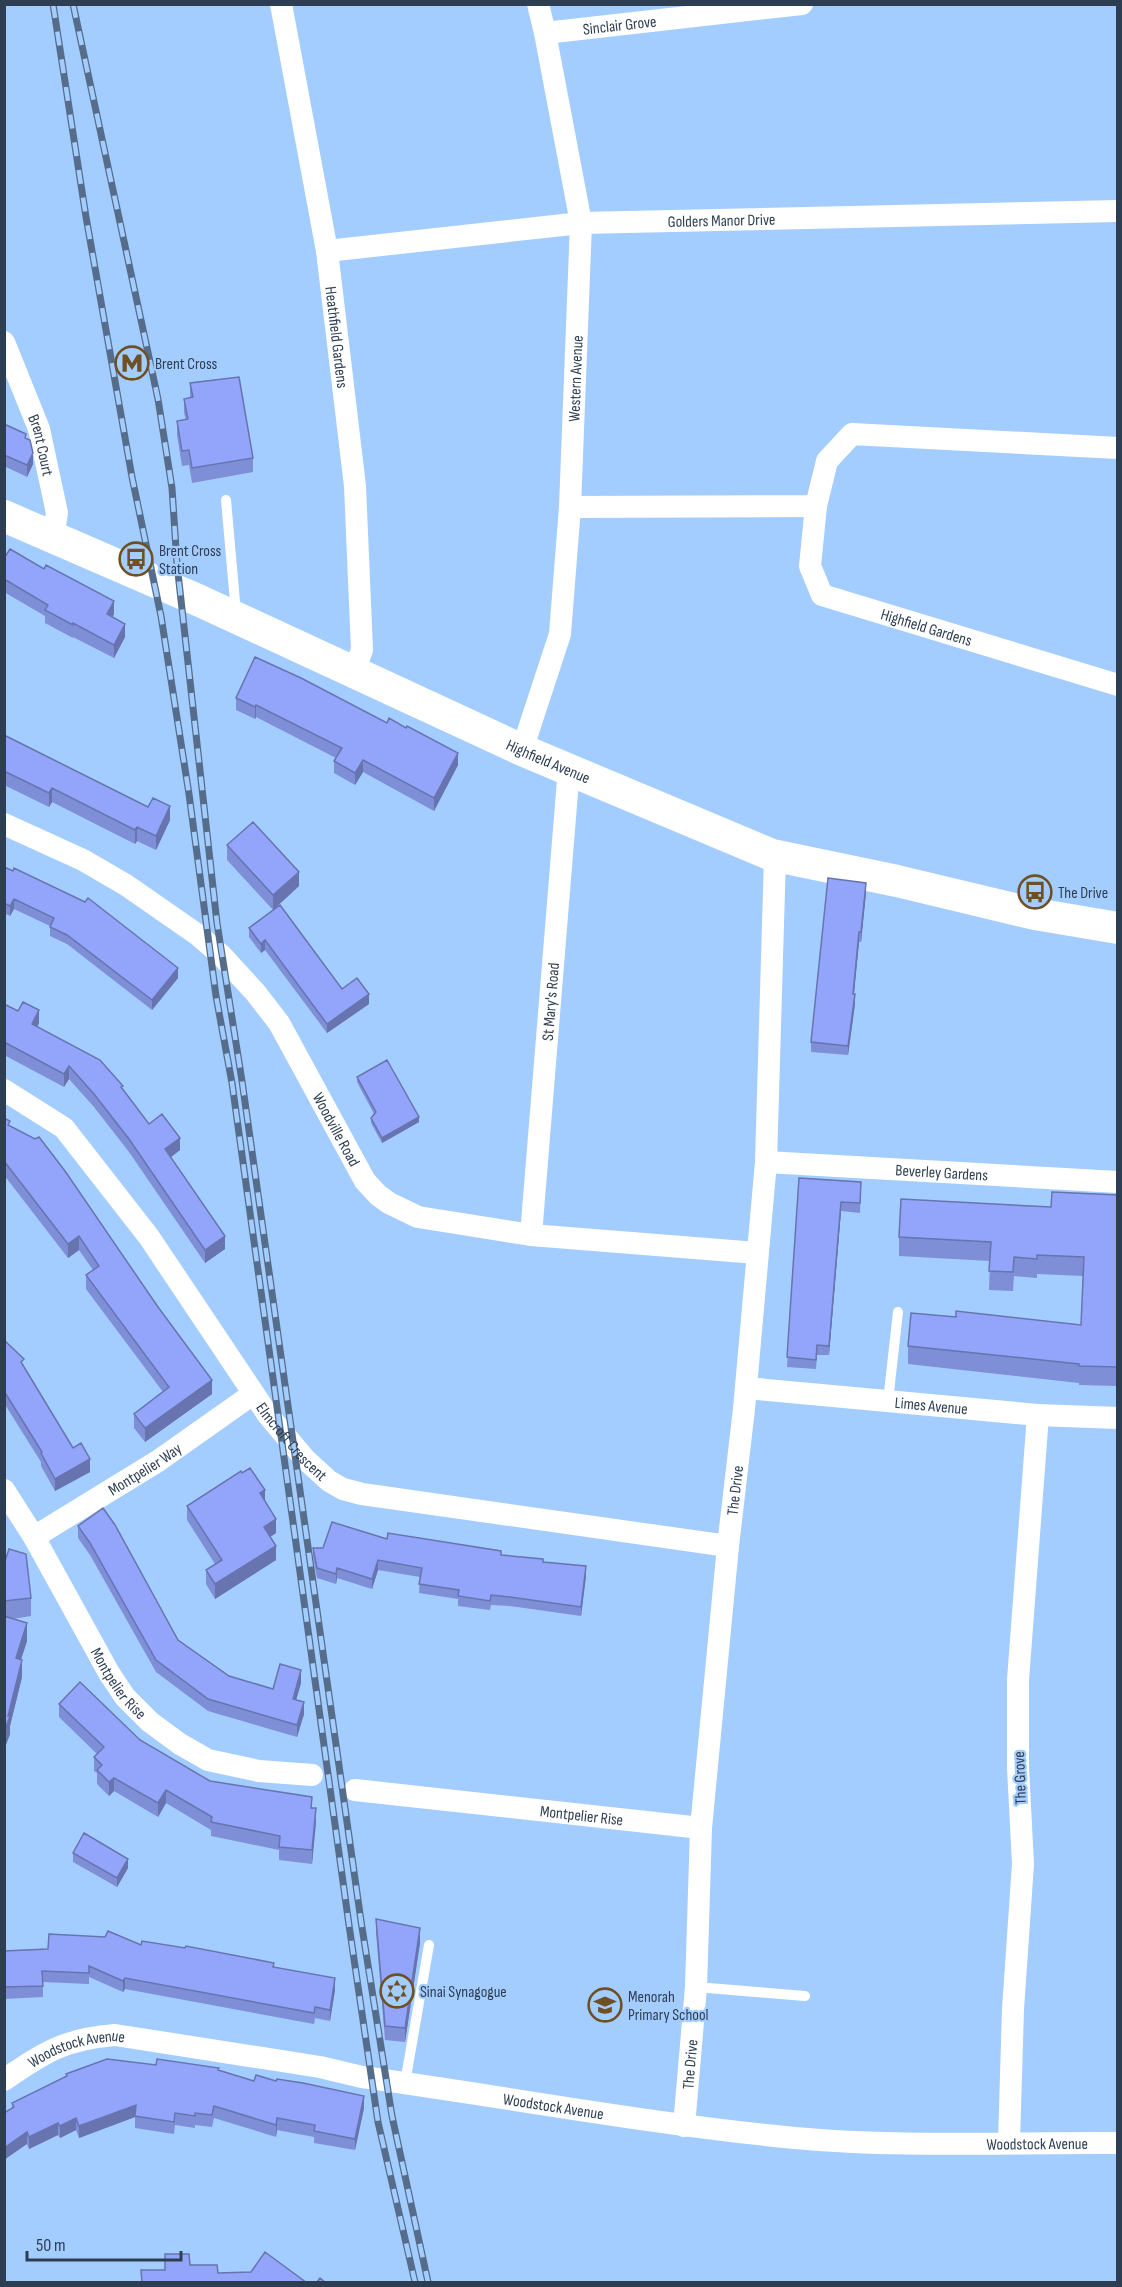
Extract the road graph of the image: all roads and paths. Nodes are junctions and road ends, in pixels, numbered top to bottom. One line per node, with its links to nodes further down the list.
1 (281, 4): 7 (street, Heathfield Gardens)
2 (538, 4): 4 (street, Western Avenue)
3 (802, 4): 4 (street, Sinclair Grove)
4 (545, 33): 6 (street, Western Avenue)
5 (1118, 211): 6 (street, Golders Manor Drive)
6 (581, 224): 7 (street, Golders Manor Drive); 12 (street, Western Avenue)
7 (327, 251): 16 (street, Heathfield Gardens)
8 (6, 350): 14 (street, Brent Court)
9 (1118, 448): 11 (street, Highfield Gardens)
10 (226, 500): 15 (lane)
11 (816, 506): 12 (street); 17 (street, Highfield Gardens)
12 (570, 507): 18 (street, Western Avenue)
13 (4, 516): 14 (street, Highfield Avenue)
14 (53, 538): 15 (street, Highfield Avenue)
15 (236, 618): 16 (street, Highfield Avenue)
16 (354, 671): 18 (street, Highfield Avenue)
17 (1118, 685)
18 (522, 750): 19 (street, Highfield Avenue)
19 (569, 768): 21 (street, Highfield Avenue); 26 (street, St Mary's Road)
20 (4, 824): 26 (street, Woodville Road)
21 (775, 856): 22 (street, Highfield Avenue); 24 (street, The Drive)
22 (1118, 928)
23 (4, 1089): 30 (street, Elmcroft Crescent)
24 (766, 1162): 25 (street, Beverley Gardens); 27 (street, The Drive)
25 (1118, 1182)
26 (531, 1235): 27 (street, Woodville Road)
27 (757, 1253): 29 (street, The Drive)
28 (898, 1312): 31 (lane)
29 (746, 1389): 31 (street, Limes Avenue); 36 (street, The Drive)
30 (253, 1394): 35 (street, Montpelier Way); 36 (street, Elmcroft Crescent)
31 (888, 1401): 32 (street, Limes Avenue)
32 (1038, 1415): 33 (street, Limes Avenue); 46 (street, The Grove)
33 (1118, 1418)
34 (6, 1496): 35 (street, Montpelier Rise)
35 (34, 1537): 37 (street, Montpelier Rise)
36 (728, 1546): 39 (street, The Drive)
37 (312, 1775)
38 (355, 1790): 39 (street, Montpelier Rise)
39 (701, 1828): 41 (street, The Drive)
40 (429, 1945): 44 (lane)
41 (696, 1987): 42 (lane); 45 (street, The Drive)
42 (805, 1996)
43 (4, 2080): 44 (street, Woodstock Avenue)
44 (399, 2082): 45 (street, Woodstock Avenue)
45 (684, 2126): 46 (street, Woodstock Avenue)
46 (1009, 2142): 47 (street, Woodstock Avenue)
47 (1118, 2143)

